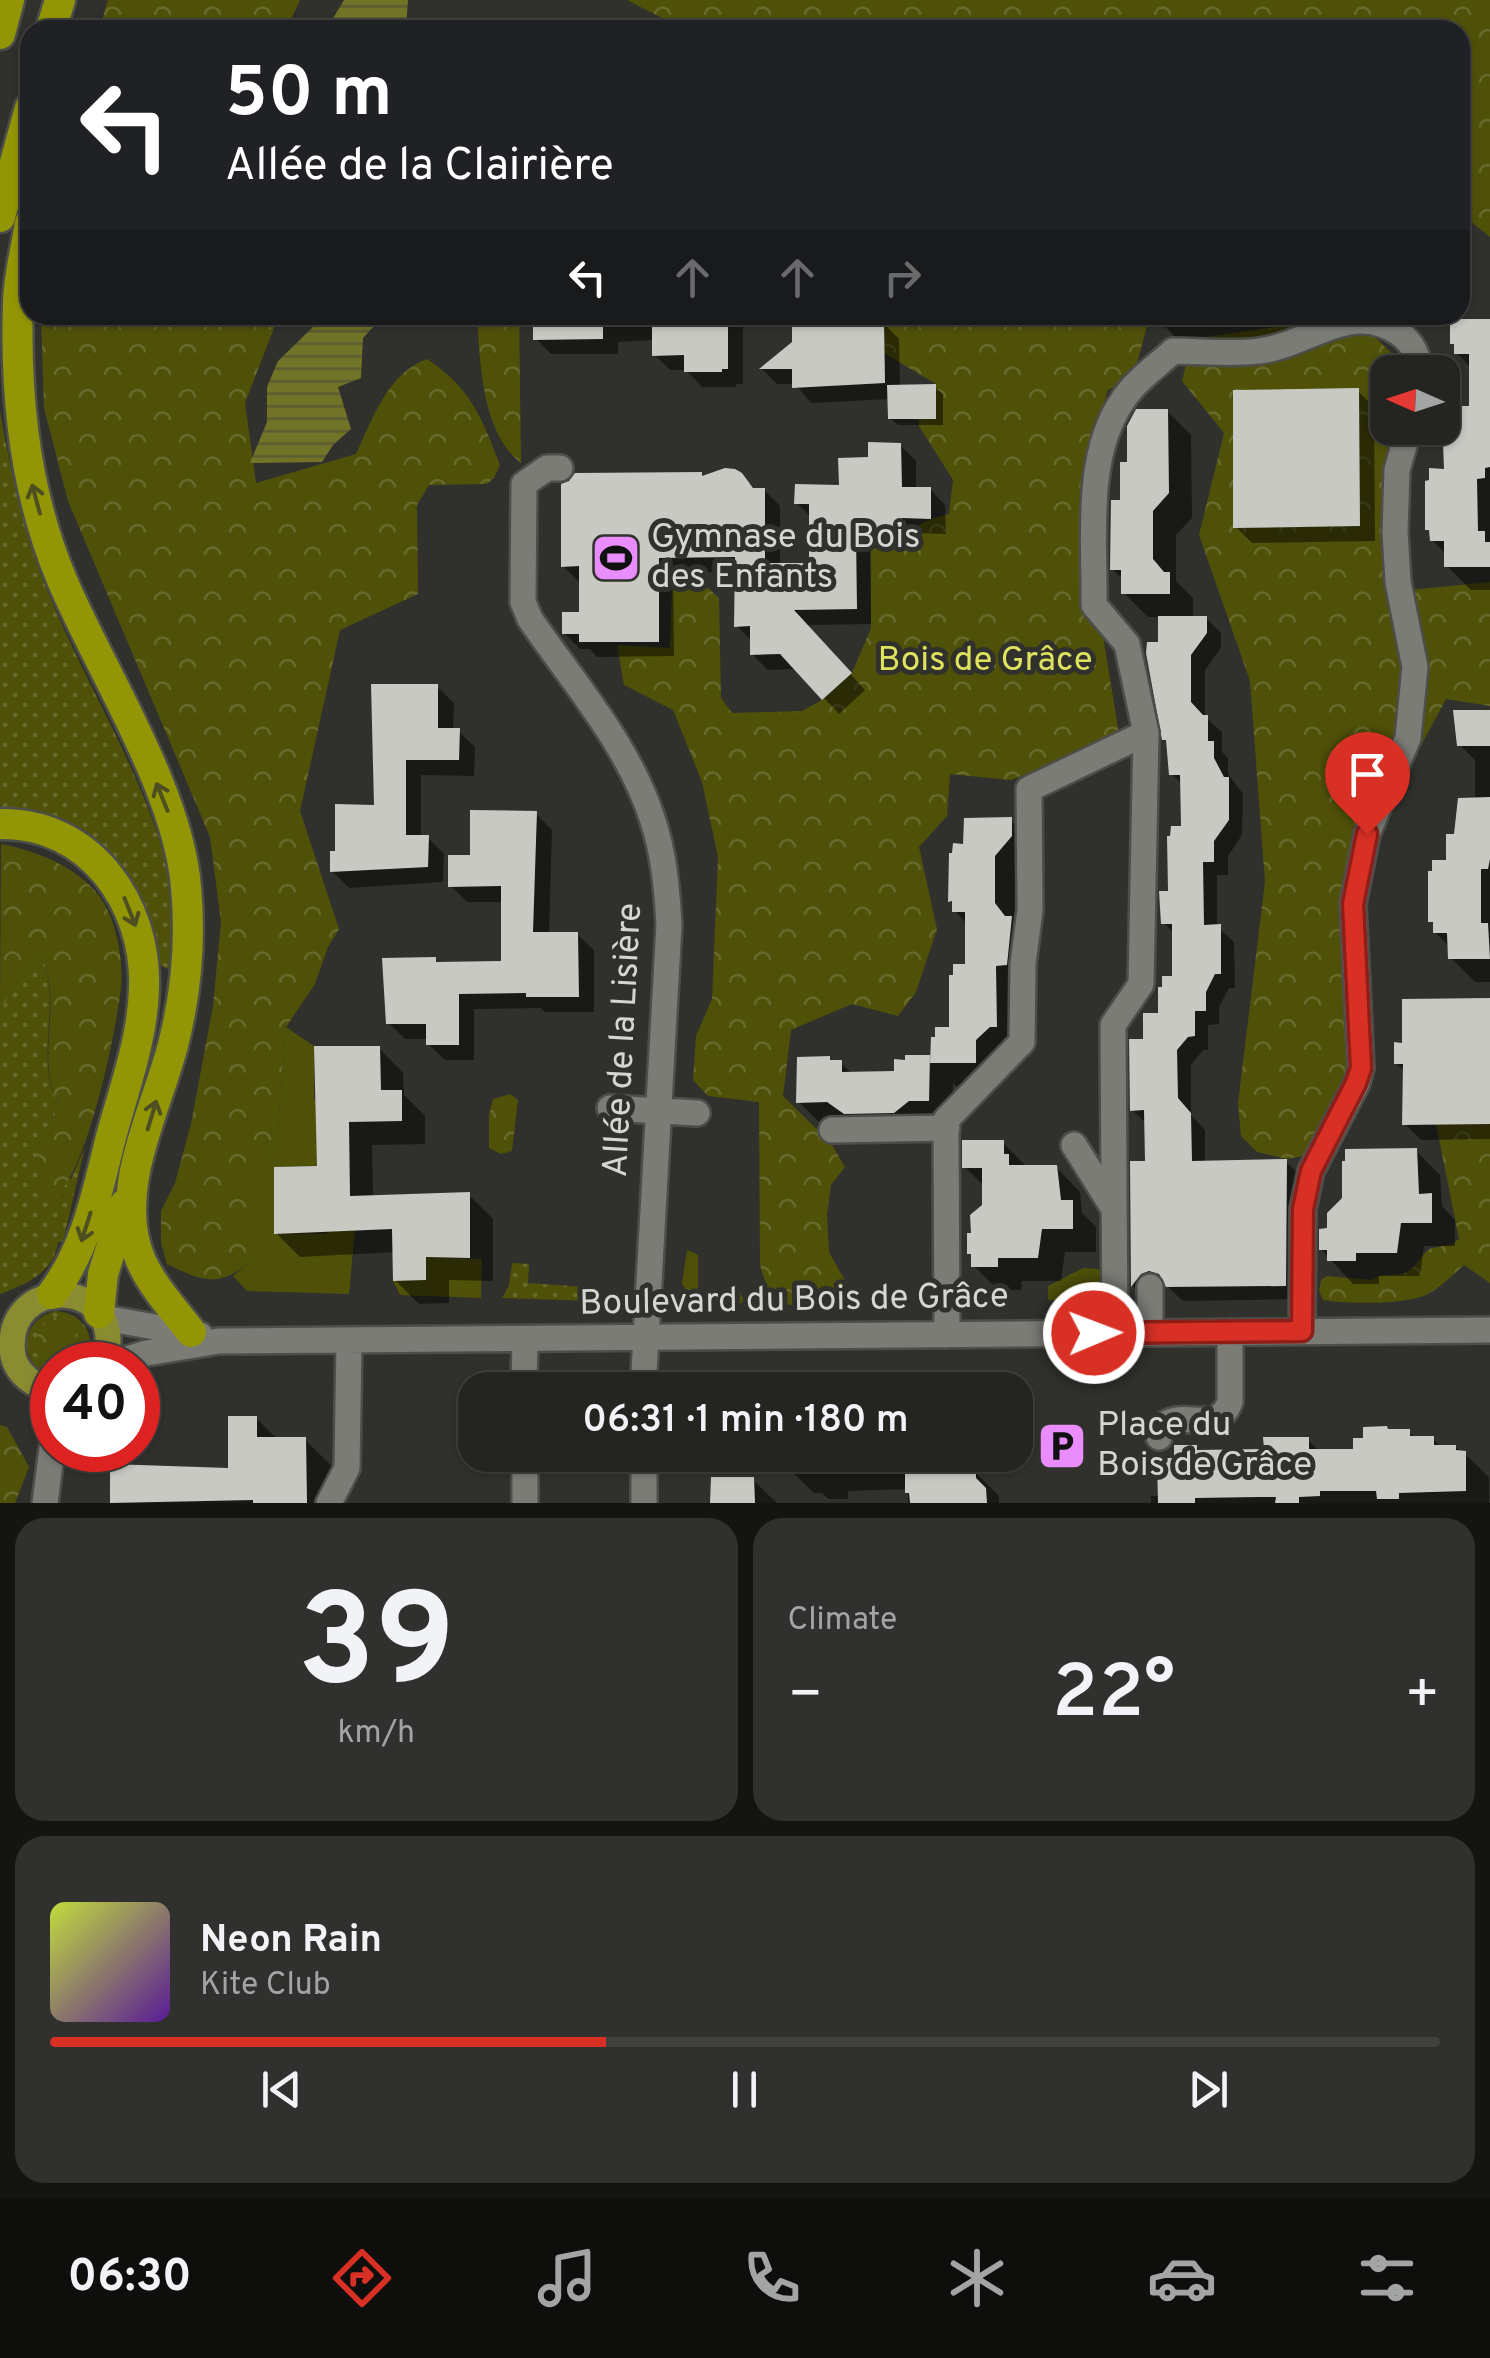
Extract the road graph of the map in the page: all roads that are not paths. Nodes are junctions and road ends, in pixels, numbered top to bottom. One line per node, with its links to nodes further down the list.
1 (9, 0): 2 (highway)
2 (0, 34)
3 (20, 144): 4 (highway)
4 (0, 217)
5 (20, 289): 19 (highway, one-way to 5)
6 (1334, 325): 11 (street)
7 (1386, 325): 8 (street)
8 (1417, 355)
9 (1405, 445): 26 (street)
10 (560, 468): 14 (street, Allée de la Lisière)
11 (1146, 732): 16 (street); 20 (street)
12 (0, 824): 22 (highway, one-way to 22)
13 (610, 1108): 14 (street)
14 (657, 1111): 15 (street); 32 (street, Allée de la Lisière)
15 (697, 1113)
16 (947, 1128): 17 (street); 30 (street)
17 (832, 1130)
18 (1074, 1145): 20 (street)
19 (133, 1180): 23 (highway); 31 (highway)
20 (1114, 1208): 29 (street)
21 (1150, 1287): 27 (street)
22 (52, 1294): 23 (main road); 24 (main road)
23 (101, 1315): 31 (street, Boulevard du Bois de Grâce); 35 (main road)
24 (9, 1318): 37 (main road)
25 (1490, 1330): 26 (street, Boulevard du Bois de Grâce)
26 (1302, 1331): 28 (street, Boulevard du Bois de Grâce)
27 (1150, 1332): 28 (street, Boulevard du Bois de Grâce); 29 (street, Boulevard du Bois de Grâce)
28 (1230, 1332): 41 (street)
29 (1115, 1333): 30 (street, Boulevard du Bois de Grâce)
30 (947, 1334): 32 (street, Boulevard du Bois de Grâce)
31 (205, 1336): 34 (street, Boulevard du Bois de Grâce); 36 (street, Boulevard du Bois de Grâce)
32 (644, 1337): 33 (street, Boulevard du Bois de Grâce); 39 (street, Allée de la Lisière)
33 (525, 1338): 34 (street, Boulevard du Bois de Grâce); 38 (street)
34 (349, 1341): 46 (street)
35 (108, 1342)
36 (160, 1349)
37 (7, 1364): 40 (main road)
38 (524, 1372)
39 (643, 1372)
40 (30, 1381)
41 (1159, 1437)
42 (49, 1472): 45 (street)
43 (525, 1472): 47 (street)
44 (644, 1472): 48 (street)
45 (45, 1503)
46 (328, 1503)
47 (525, 1503)
48 (644, 1503)

